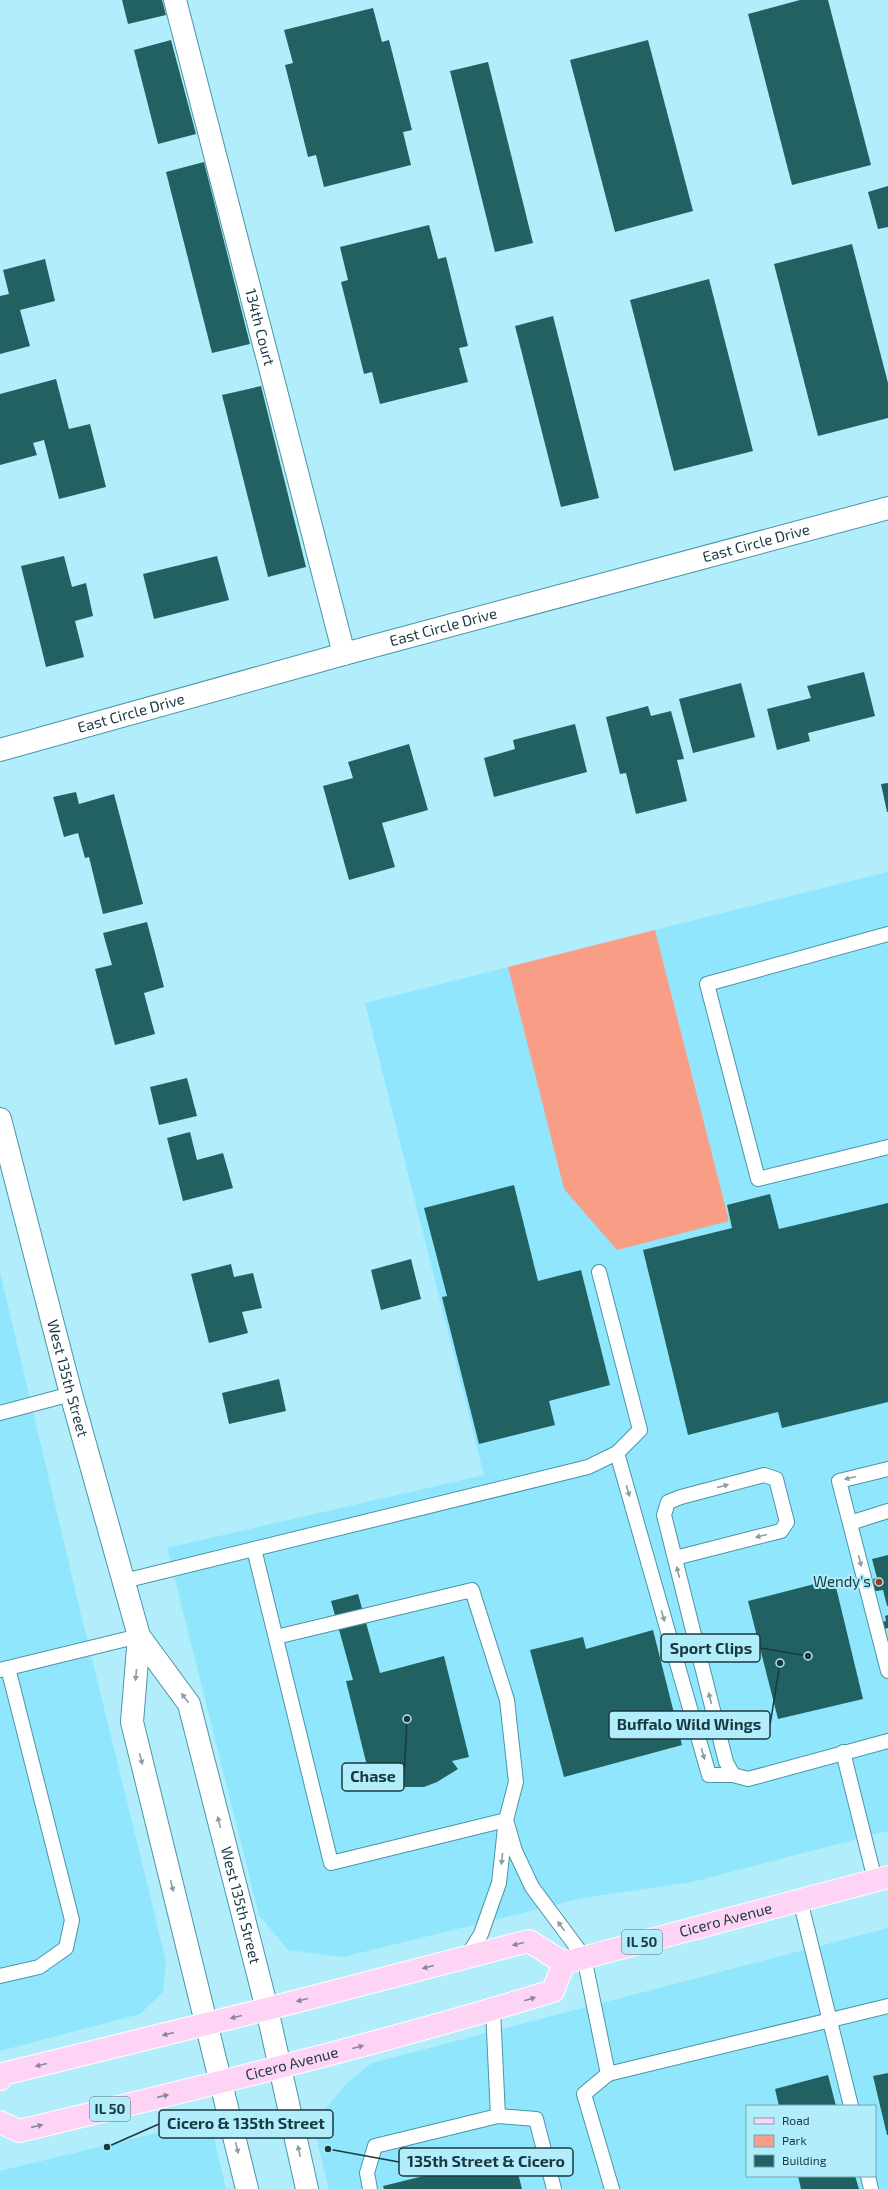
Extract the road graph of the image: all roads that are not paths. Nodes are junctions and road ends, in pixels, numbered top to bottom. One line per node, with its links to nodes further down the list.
1 (175, 0): 3 (street, 134th Court)
2 (888, 508): 3 (street, East Circle Drive)
3 (344, 654): 4 (street, East Circle Drive)
4 (0, 750)
5 (888, 934): 7 (lane)
6 (0, 1119): 9 (street, West 135th Street)
7 (888, 1147)
8 (599, 1272): 11 (lane)
9 (71, 1394): 10 (lane); 17 (street, West 135th Street)
10 (0, 1413)
11 (617, 1453): 15 (lane); 24 (lane, one-way to 24)
12 (888, 1469): 14 (lane, one-way to 14)
13 (888, 1511): 14 (lane)
14 (850, 1523): 21 (lane, one-way to 21)
15 (254, 1549): 17 (lane); 19 (lane)
16 (675, 1558): 16 (lane, one-way to 16); 24 (lane, one-way to 16)
17 (124, 1581): 18 (street, West 135th Street)
18 (139, 1636): 20 (lane); 32 (street, West 135th Street, one-way to 18); 35 (street, West 135th Street, one-way to 35)
19 (276, 1637): 25 (lane); 25 (lane)
20 (4, 1669): 30 (lane)
21 (888, 1671)
22 (888, 1740): 23 (lane)
23 (844, 1752): 24 (lane); 26 (lane)
24 (733, 1775)
25 (506, 1820): 28 (lane, one-way to 28); 29 (lane, one-way to 25)
26 (882, 1879): 27 (main road, Cicero Avenue / IL 50)
27 (800, 1900): 29 (main road, Cicero Avenue / IL 50); 34 (lane)
28 (466, 1958): 29 (main road, one-way to 28); 32 (main road, one-way to 32)
29 (574, 1960): 33 (main road, Cicero Avenue, one-way to 29); 37 (lane)
30 (0, 1976)
31 (888, 2006): 34 (lane)
32 (267, 2010): 35 (main road, one-way to 35); 36 (street, West 135th Street)
33 (493, 2010): 36 (main road, Cicero Avenue, one-way to 33); 41 (lane)
34 (831, 2021): 37 (lane); 40 (lane)
35 (206, 2025): 38 (main road, one-way to 38); 39 (street, West 135th Street)
36 (280, 2068): 39 (main road, Cicero Avenue); 45 (street, West 135th Street, one-way to 36)
37 (608, 2074): 48 (lane)
38 (0, 2078)
39 (221, 2083): 42 (main road, Cicero Avenue / IL 50, one-way to 39); 44 (street, West 135th Street, one-way to 44)
40 (851, 2105)
41 (498, 2116): 46 (lane); 47 (lane)
42 (0, 2122)
43 (868, 2177): 49 (lane)
44 (247, 2189)
45 (307, 2189)
46 (370, 2189)
47 (554, 2189)
48 (612, 2189)
49 (871, 2189)

